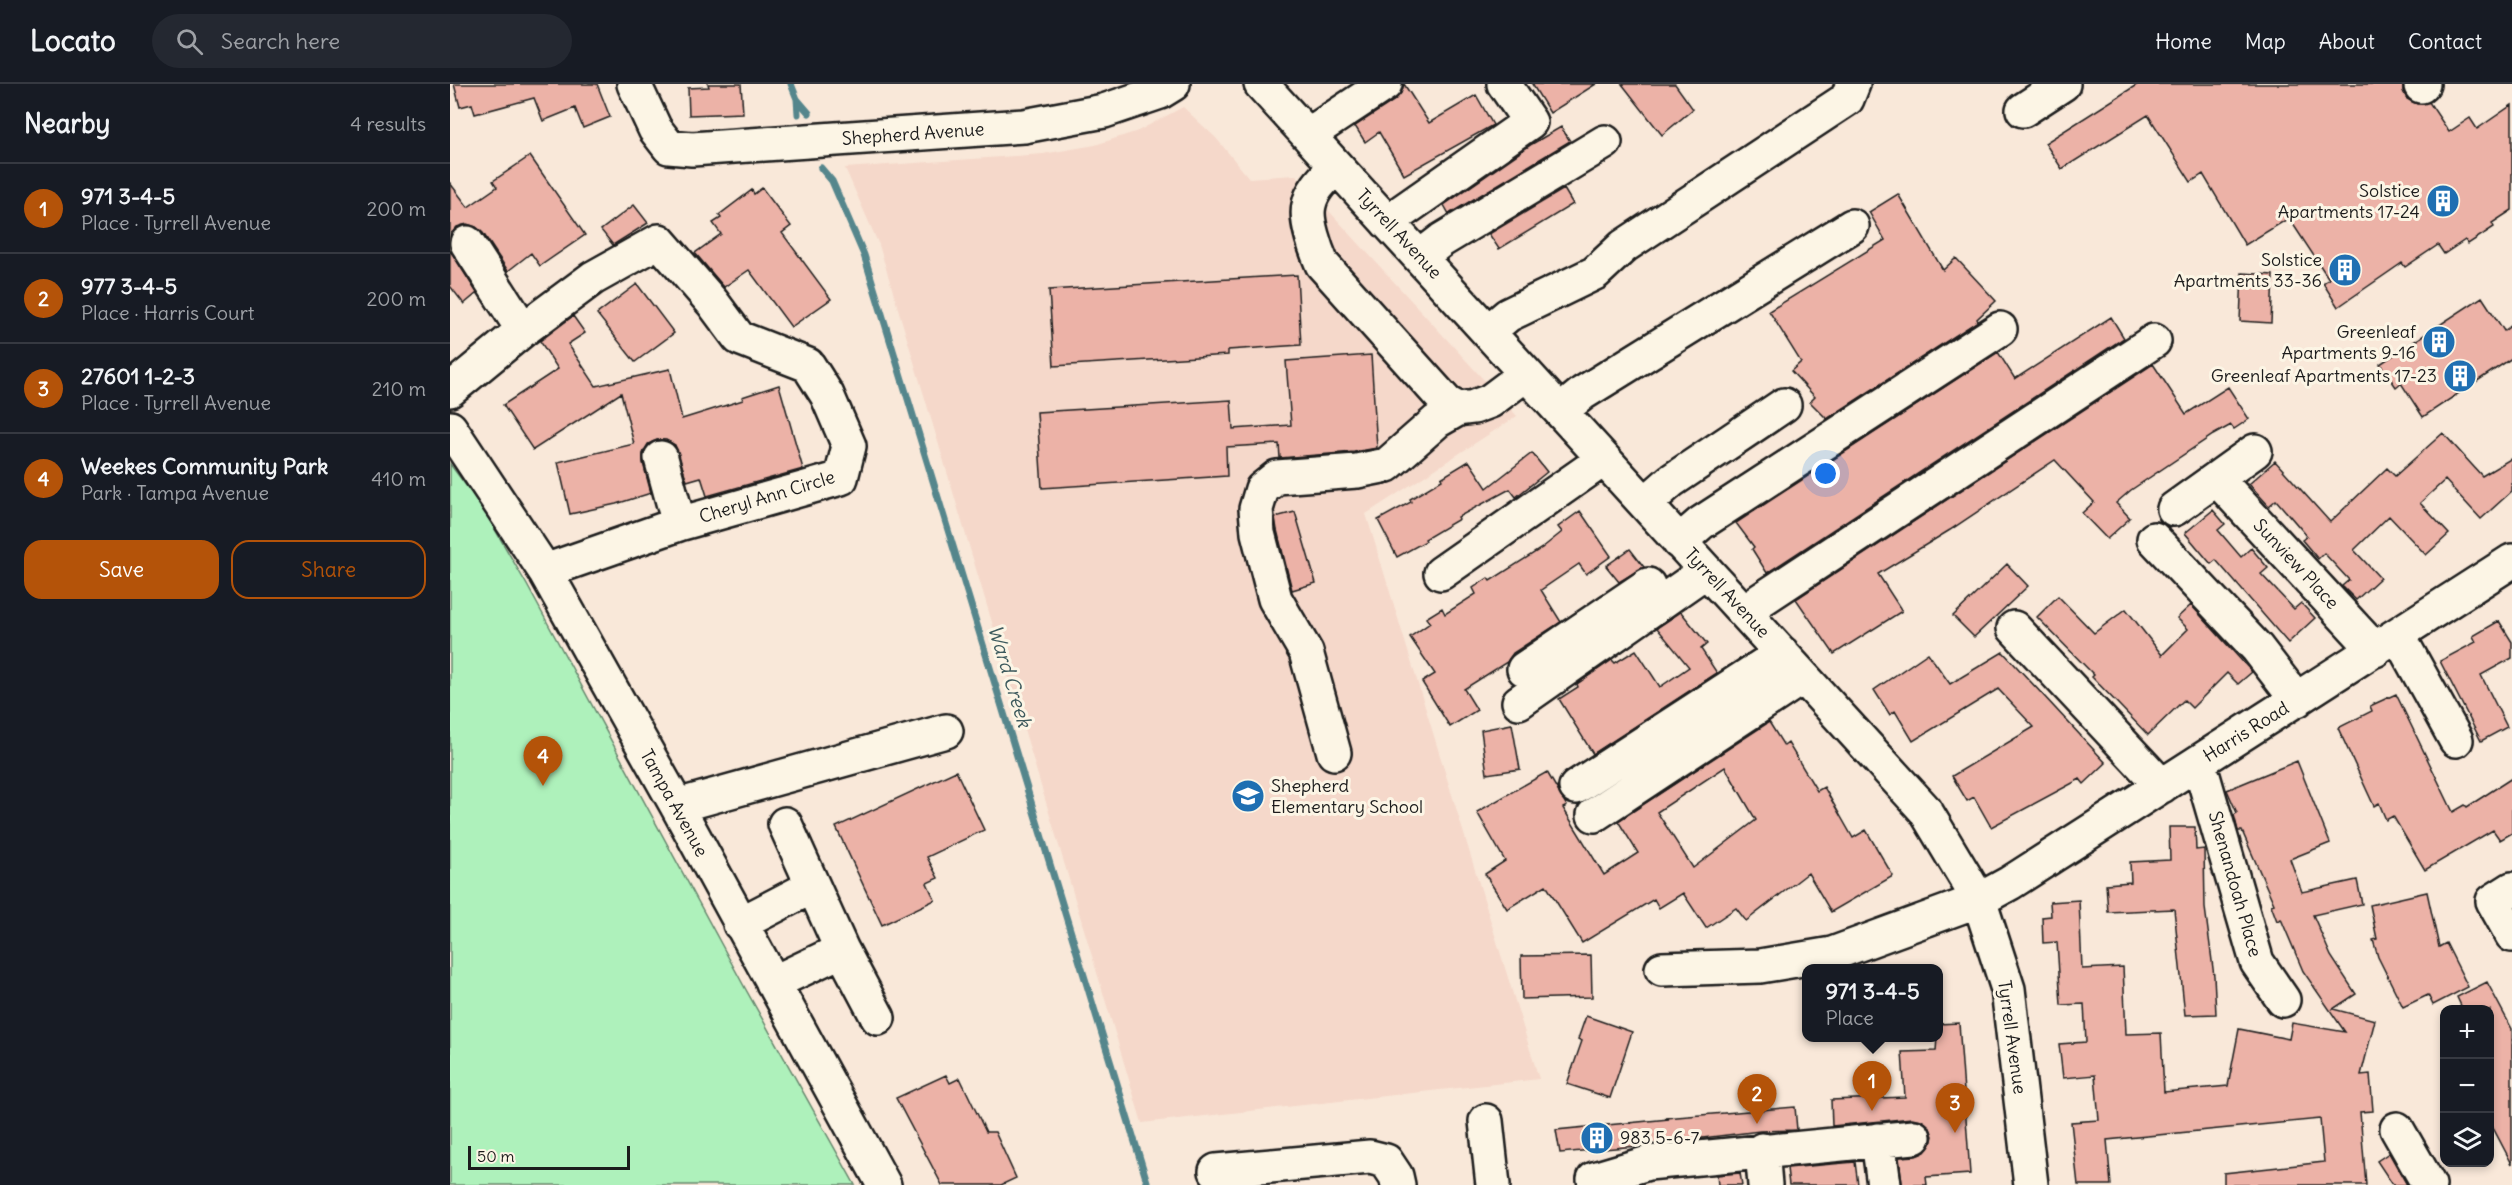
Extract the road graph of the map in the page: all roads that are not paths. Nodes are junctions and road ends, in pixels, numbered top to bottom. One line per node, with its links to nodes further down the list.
1 (634, 84): 2 (street, Shepherd Avenue)
2 (1173, 84)
3 (1262, 84): 9 (street, Tyrrell Avenue)
4 (1385, 84): 9 (street)
5 (1504, 84): 12 (street)
6 (1853, 84): 18 (street)
7 (2064, 84): 8 (street)
8 (2023, 110)
9 (1308, 135): 11 (street, Tyrrell Avenue)
10 (1605, 141): 15 (street)
11 (1336, 166): 12 (street, Tyrrell Avenue); 23 (street)
12 (1387, 222): 15 (street, Tyrrell Avenue)
13 (1852, 226): 24 (street)
14 (467, 243): 17 (street)
15 (1420, 257): 18 (street, Tyrrell Avenue)
16 (2000, 329): 34 (street)
17 (523, 330): 21 (street, Cheryl Ann Circle); 32 (street, Cheryl Ann Circle)
18 (1489, 330): 20 (street, Tyrrell Avenue)
19 (2154, 341): 38 (street)
20 (1526, 374): 23 (street); 24 (street, Tyrrell Avenue)
21 (450, 390)
22 (1784, 405): 30 (street)
23 (1458, 409): 48 (street)
24 (1561, 411): 28 (street, Tyrrell Avenue)
25 (450, 428): 36 (street, Tampa Avenue)
26 (2255, 450): 29 (street)
27 (661, 458): 32 (street, Cheryl Ann Circle)
28 (1604, 459): 30 (street, Tyrrell Avenue); 37 (street)
29 (2217, 478): 31 (street); 40 (street, Sunview Place)
30 (1646, 503): 34 (street, Tyrrell Avenue)
31 (2175, 509)
32 (680, 524): 36 (street, Cheryl Ann Circle)
33 (2154, 538): 44 (street)
34 (1692, 555): 38 (street, Tyrrell Avenue); 42 (street); 45 (street)
35 (2512, 561): 40 (street, Harris Road)
36 (545, 571): 52 (street, Tampa Avenue)
37 (1441, 573)
38 (1744, 612): 41 (street, Tyrrell Avenue)
39 (2014, 628): 50 (street)
40 (2386, 643): 44 (street, Harris Road); 47 (street, Sunview Place)
41 (1782, 653): 43 (street, Tyrrell Avenue); 51 (street)
42 (1524, 669)
43 (1803, 676): 53 (street); 57 (street, Tyrrell Avenue)
44 (2296, 700): 49 (street, Harris Road)
45 (1519, 702)
46 (946, 731): 52 (street)
47 (2456, 740)
48 (1334, 753)
49 (2199, 762): 50 (street, Harris Road); 63 (street, Shenandoah Place)
50 (2162, 786): 57 (street, Harris Road)
51 (1576, 787)
52 (677, 806): 58 (street, Tampa Avenue)
53 (1594, 815)
54 (785, 824): 55 (street)
55 (813, 886): 58 (street); 60 (street)
56 (2503, 895): 59 (street)
57 (1979, 900): 61 (street, Harris Road); 78 (street, Tyrrell Avenue)
58 (740, 924): 62 (street, Tampa Avenue)
59 (2512, 935)
60 (842, 950): 62 (street); 64 (street)
61 (1662, 969)
62 (773, 983): 73 (street, Tampa Avenue)
63 (2283, 1000)
64 (878, 1018)
65 (1486, 1121): 75 (street)
66 (2397, 1129): 79 (street)
67 (1914, 1137): 68 (street)
68 (1878, 1140): 69 (street); 77 (street)
69 (1762, 1150): 71 (street); 76 (street)
70 (1215, 1171): 74 (street)
71 (1650, 1174): 72 (street)
72 (1594, 1179)
73 (884, 1185)
74 (1398, 1185)
75 (1493, 1185)
76 (1765, 1185)
77 (1884, 1185)
78 (2031, 1185)
79 (2429, 1185)

